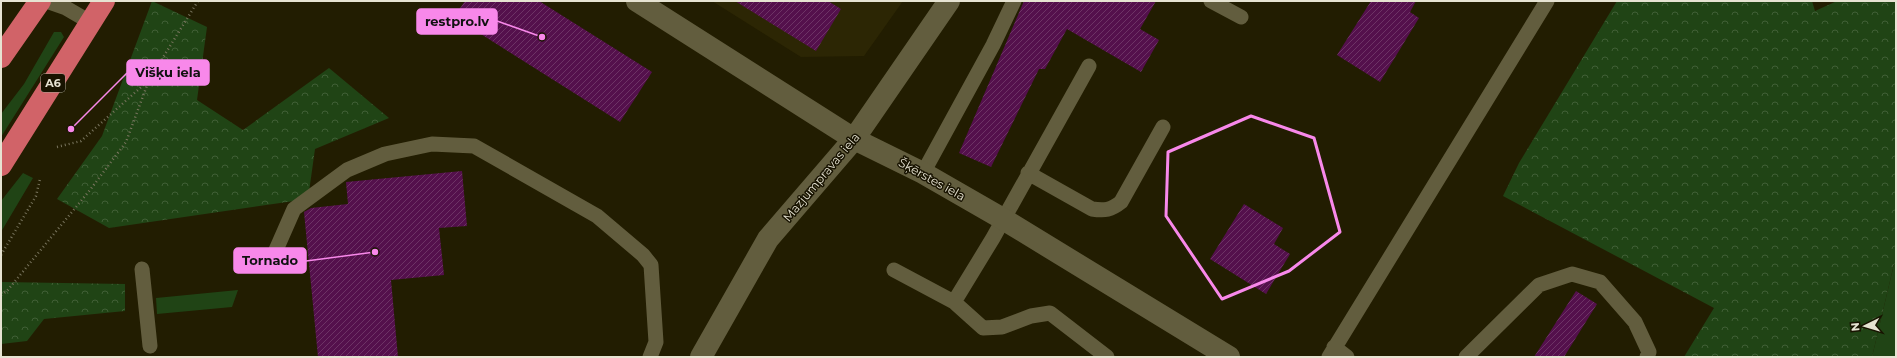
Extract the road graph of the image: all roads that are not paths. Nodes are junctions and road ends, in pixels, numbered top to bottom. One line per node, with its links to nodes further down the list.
1 (40, 1): 11 (highway)
2 (46, 1): 10 (lane)
3 (104, 1): 10 (highway, A6)
4 (637, 1): 14 (street, Šķērstes iela)
5 (949, 1): 14 (street, Mazjumpravas iela)
6 (1014, 1): 16 (lane)
7 (1211, 1): 9 (lane)
8 (1547, 1): 24 (lane)
9 (1241, 17)
10 (90, 22): 15 (highway, A6)
11 (1, 57)
12 (1089, 66): 17 (lane)
13 (1163, 127): 17 (lane)
14 (854, 139): 16 (street, Šķērstes iela); 26 (street, Mazjumpravas iela)
15 (1, 165)
16 (923, 173): 18 (street, Šķērstes iela)
17 (1028, 173): 18 (lane)
18 (1003, 219): 22 (lane); 28 (street, Šķērstes iela)
19 (272, 259): 25 (lane)
20 (142, 269): 23 (lane)
21 (894, 270): 22 (lane)
22 (954, 302): 27 (lane)
23 (150, 346)
24 (1332, 352): 29 (lane)
25 (650, 357)
26 (701, 357)
27 (1107, 357)
28 (1229, 357)
29 (1347, 357)
30 (1466, 357): 31 (lane)
31 (1648, 357)

